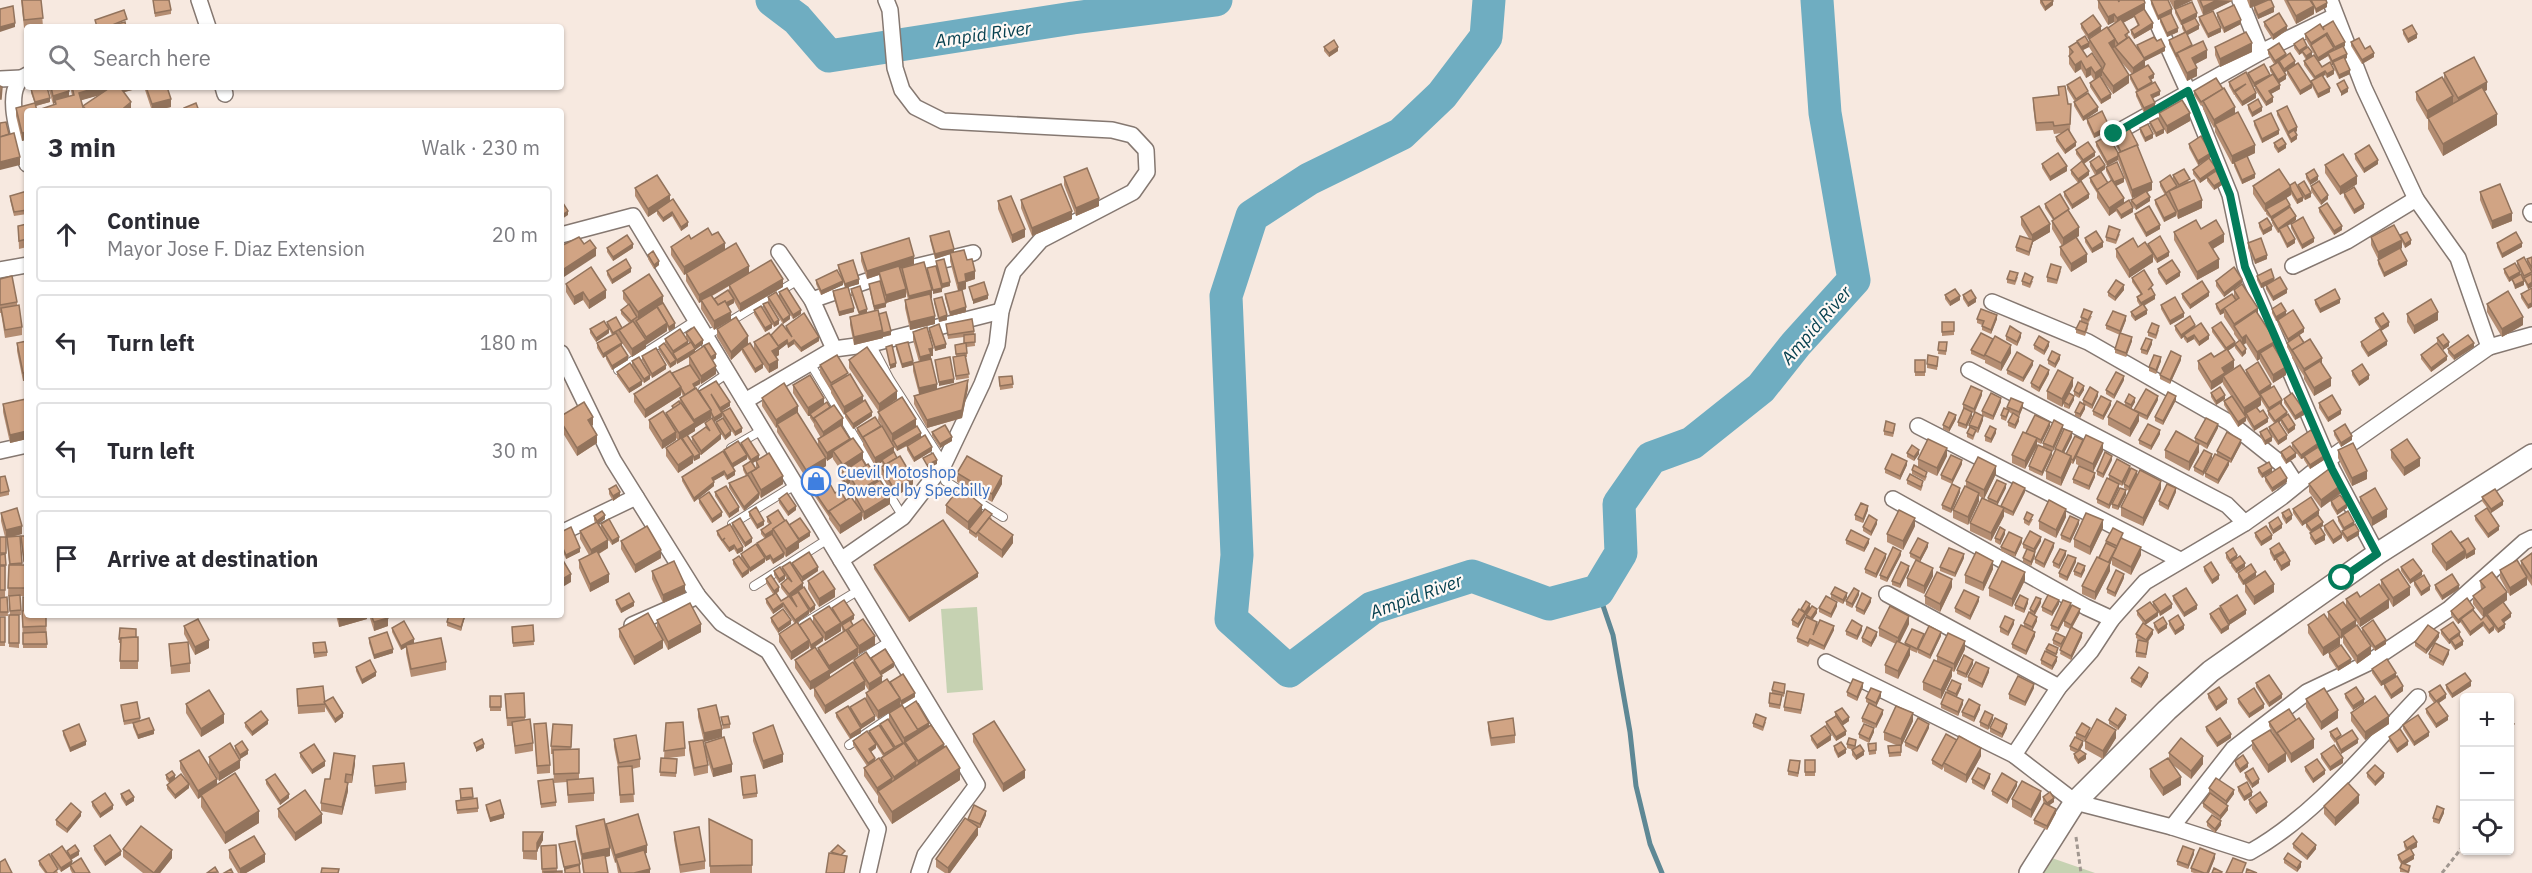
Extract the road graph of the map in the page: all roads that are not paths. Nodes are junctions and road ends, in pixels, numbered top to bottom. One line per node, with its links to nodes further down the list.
1 (199, 0): 7 (street)
2 (2147, 0): 11 (street)
3 (2240, 0): 8 (street)
4 (2330, 0): 6 (street)
5 (888, 5): 24 (street)
6 (2335, 16): 8 (street); 14 (street)
7 (203, 24)
8 (2261, 52): 11 (street)
9 (24, 77): 10 (street); 13 (street)
10 (0, 79)
11 (2188, 91): 12 (street); 46 (street)
12 (2114, 134)
13 (24, 152)
14 (2416, 199): 19 (street); 29 (street)
15 (564, 235): 25 (street)
16 (779, 252): 21 (street)
17 (973, 253): 22 (street)
18 (24, 266): 20 (street)
19 (2293, 266)
20 (0, 270)
21 (798, 280): 22 (street); 27 (lane)
22 (812, 300): 30 (street)
23 (1992, 302): 48 (street)
24 (1001, 311): 28 (street); 47 (street)
25 (696, 320): 27 (street); 33 (lane)
26 (2532, 335): 29 (street)
27 (706, 336): 35 (street)
28 (872, 344): 30 (street); 39 (lane)
29 (2490, 347): 46 (street)
30 (834, 349): 32 (street)
31 (564, 359): 50 (street)
32 (810, 363): 37 (street); 52 (lane)
33 (618, 370)
34 (1969, 370): 54 (street)
35 (728, 373): 36 (lane); 37 (street)
36 (695, 394)
37 (745, 401): 41 (street)
38 (916, 401): 39 (lane)
39 (906, 405): 47 (lane)
40 (1918, 426): 61 (street)
41 (762, 430): 44 (lane); 49 (street)
42 (24, 446): 43 (street)
43 (0, 451)
44 (723, 453)
45 (2532, 454): 59 (street)
46 (2329, 459): 48 (street); 59 (street)
47 (944, 464): 52 (street); 53 (lane)
48 (2296, 484): 54 (street)
49 (795, 485): 55 (lane); 58 (street)
50 (636, 497): 56 (street); 65 (street)
51 (1893, 499): 66 (street)
52 (903, 517): 60 (street)
53 (1003, 517)
54 (2245, 523): 61 (street)
55 (726, 528)
56 (564, 532)
57 (2532, 538): 78 (street)
58 (828, 539): 60 (street); 62 (lane)
59 (2377, 554): 77 (street)
60 (841, 560): 63 (street)
61 (2180, 560): 66 (street)
62 (754, 586)
63 (859, 590): 68 (lane); 69 (street)
64 (1887, 594): 72 (street)
65 (698, 596): 67 (street); 79 (street)
66 (2112, 619): 72 (street)
67 (626, 627)
68 (793, 630)
69 (890, 641): 71 (lane); 73 (street)
70 (1827, 662): 76 (street)
71 (854, 663)
72 (2059, 687): 76 (street)
73 (923, 695): 75 (lane); 80 (street)
74 (2418, 697): 78 (street)
75 (849, 745)
76 (2014, 755): 77 (street)
77 (2075, 802): 78 (street); 81 (street)
78 (2172, 827)
79 (868, 873)
80 (919, 873)
81 (2030, 873)

